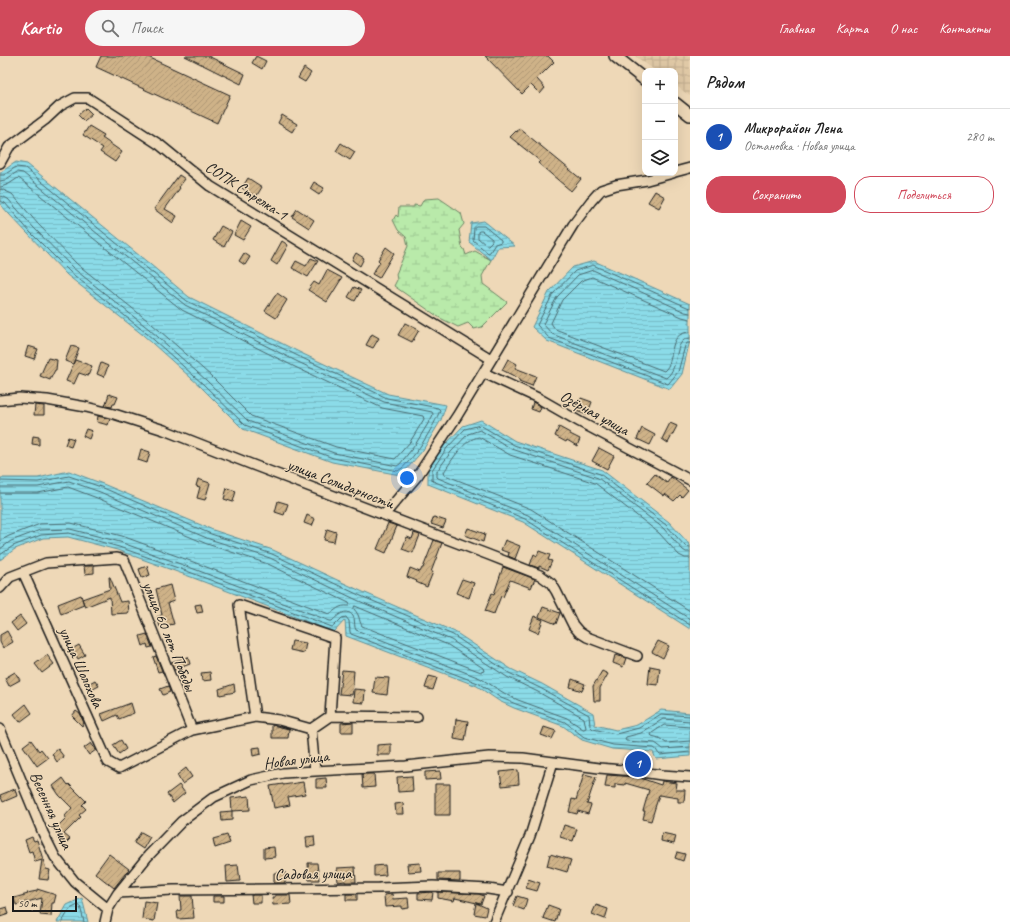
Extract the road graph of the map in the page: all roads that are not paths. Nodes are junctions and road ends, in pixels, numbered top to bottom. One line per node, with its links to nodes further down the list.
1 (614, 56): 2 (main road)
2 (642, 78)
3 (676, 104): 4 (main road)
4 (690, 115)
5 (0, 162): 9 (street, СОПК Стрелка-1)
6 (690, 168): 7 (street)
7 (678, 172)
8 (662, 176): 9 (street)
9 (491, 359): 10 (street)
10 (484, 373): 12 (street, Озёрная улица); 13 (street)
11 (0, 400): 13 (street, улица Солидарности)
12 (690, 480)
13 (384, 515): 16 (street, улица Солидарности)
14 (23, 572): 15 (street); 22 (street, улица 60 лет Победы); 22 (street, улица Шолохова)
15 (0, 588)
16 (637, 656)
17 (330, 716): 18 (street); 19 (street); 21 (street)
18 (255, 717): 21 (street); 22 (street)
19 (417, 717)
20 (0, 729): 28 (street, Весенняя улица)
21 (311, 729): 24 (street)
22 (192, 730)
23 (553, 762): 24 (street, Новая улица); 25 (street, Новая улица); 26 (street)
24 (315, 770): 27 (street, Новая улица)
25 (690, 777)
26 (508, 892): 27 (street, Садовая улица); 30 (street)
27 (118, 893): 28 (street, Новая улица)
28 (108, 909): 29 (street, Новая улица)
29 (105, 922)
30 (494, 922)

